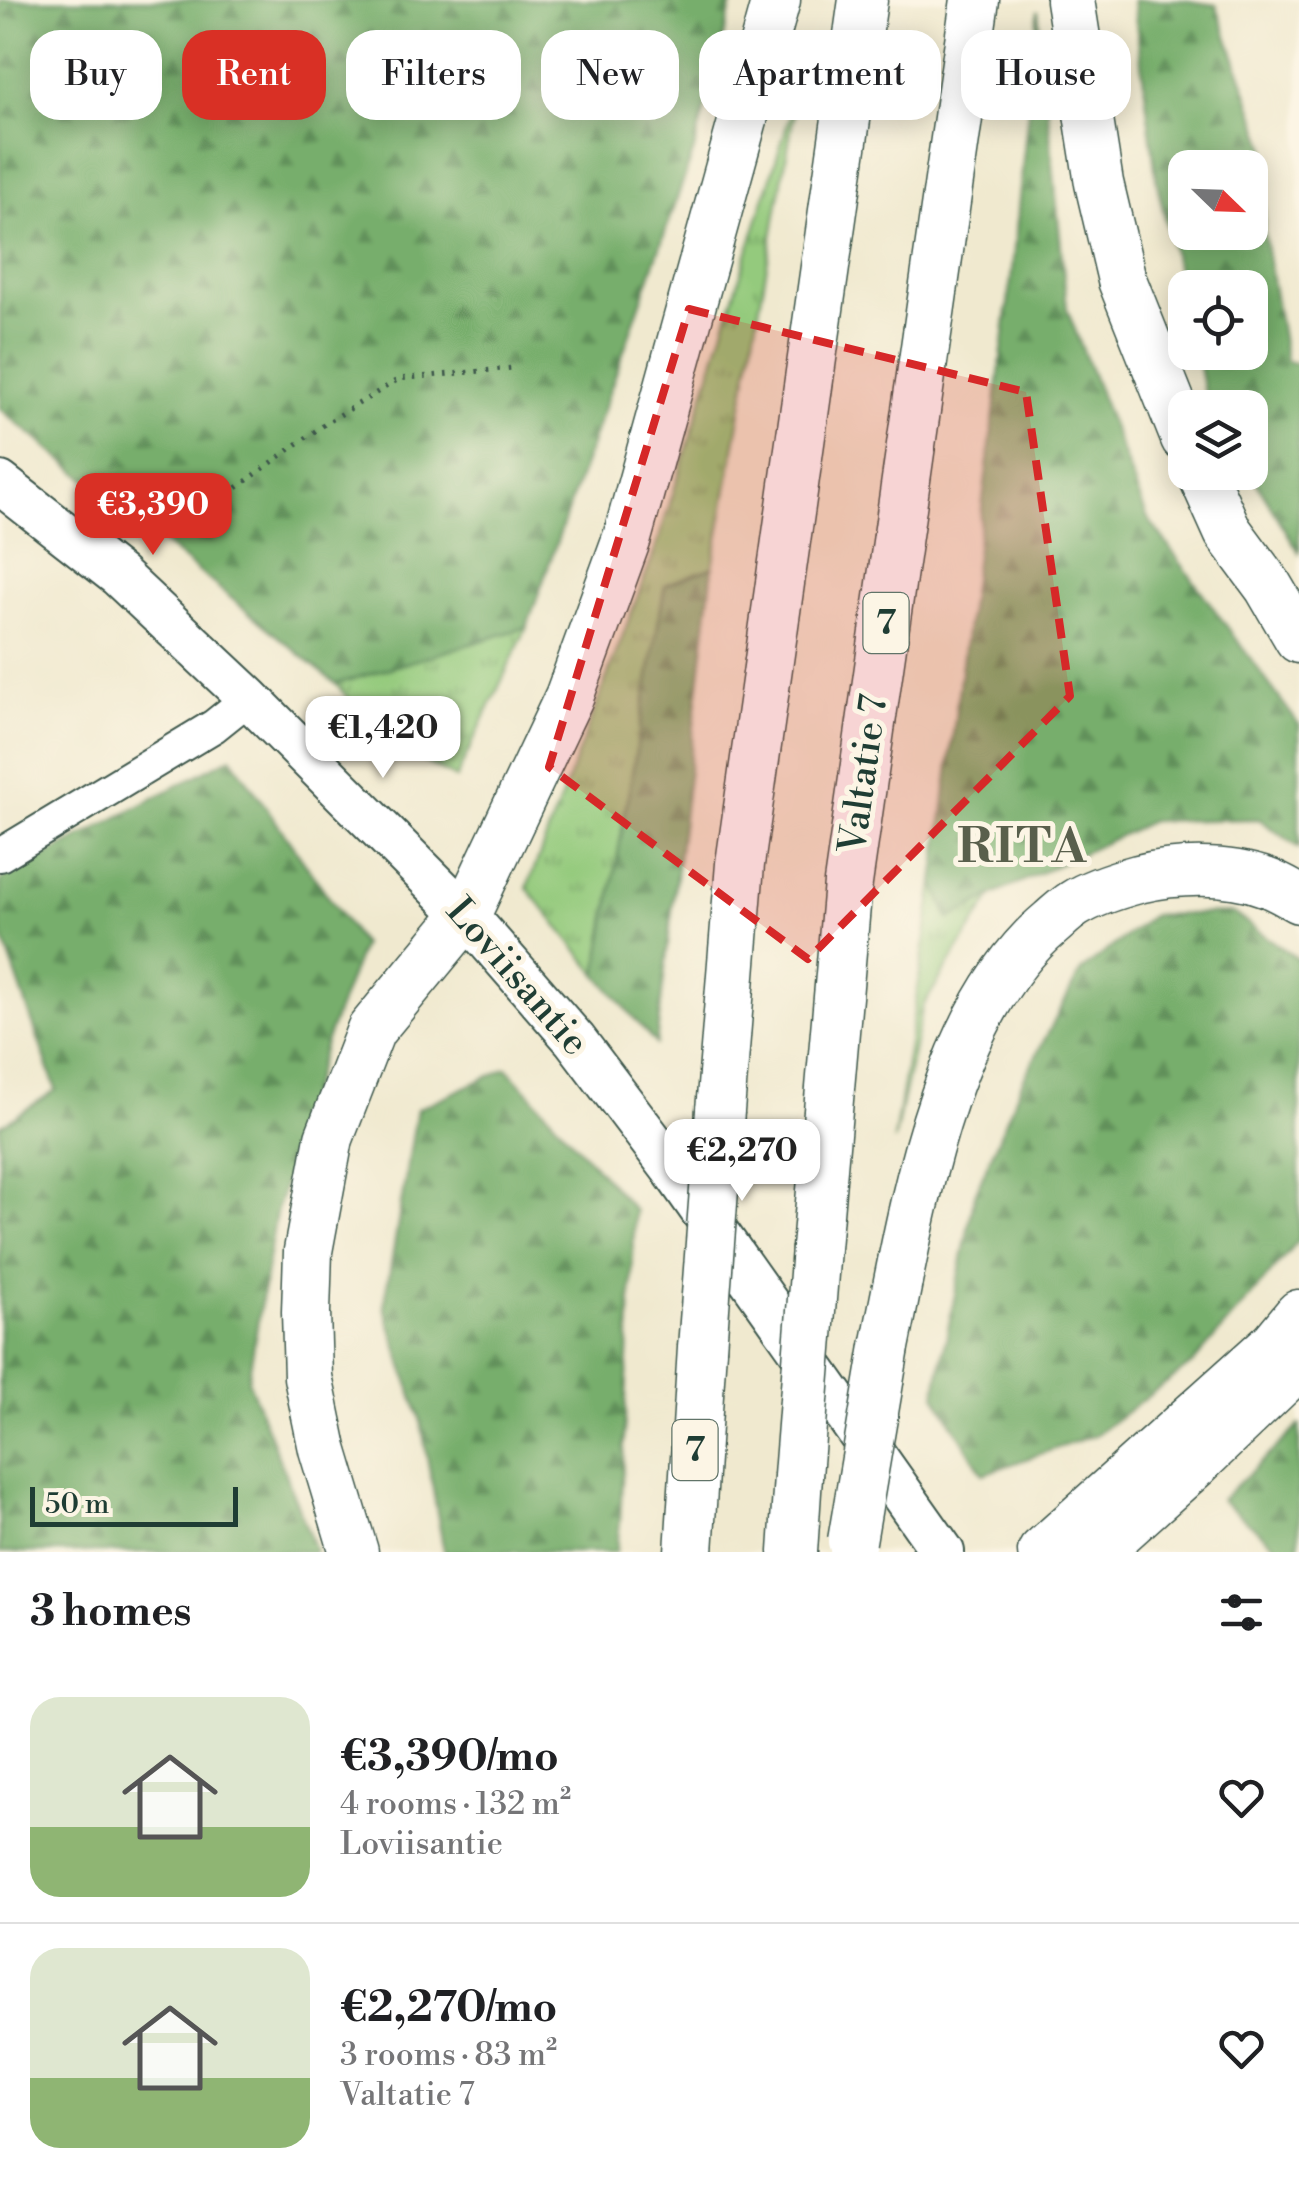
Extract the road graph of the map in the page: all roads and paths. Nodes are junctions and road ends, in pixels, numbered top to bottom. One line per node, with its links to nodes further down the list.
1 (776, 0): 14 (highway)
2 (862, 0): 19 (highway, 7, bridge)
3 (975, 0): 20 (highway, Valtatie 7 / 7, bridge)
4 (1070, 0): 6 (highway)
5 (513, 368): 9 (path)
6 (1168, 395)
7 (0, 483): 11 (main road, Loviisantie)
8 (1209, 490): 10 (highway)
9 (220, 500)
10 (1299, 639)
11 (249, 698): 12 (street); 14 (main road, Loviisantie)
12 (0, 854)
13 (1299, 899): 17 (highway, bridge)
14 (466, 916): 18 (highway); 21 (main road, Loviisantie)
15 (1299, 1314): 22 (highway)
16 (1299, 1366): 23 (highway)
17 (851, 1547)
18 (354, 1552)
19 (689, 1552)
20 (793, 1552)
21 (943, 1552)
22 (1042, 1552)
23 (1097, 1552)

